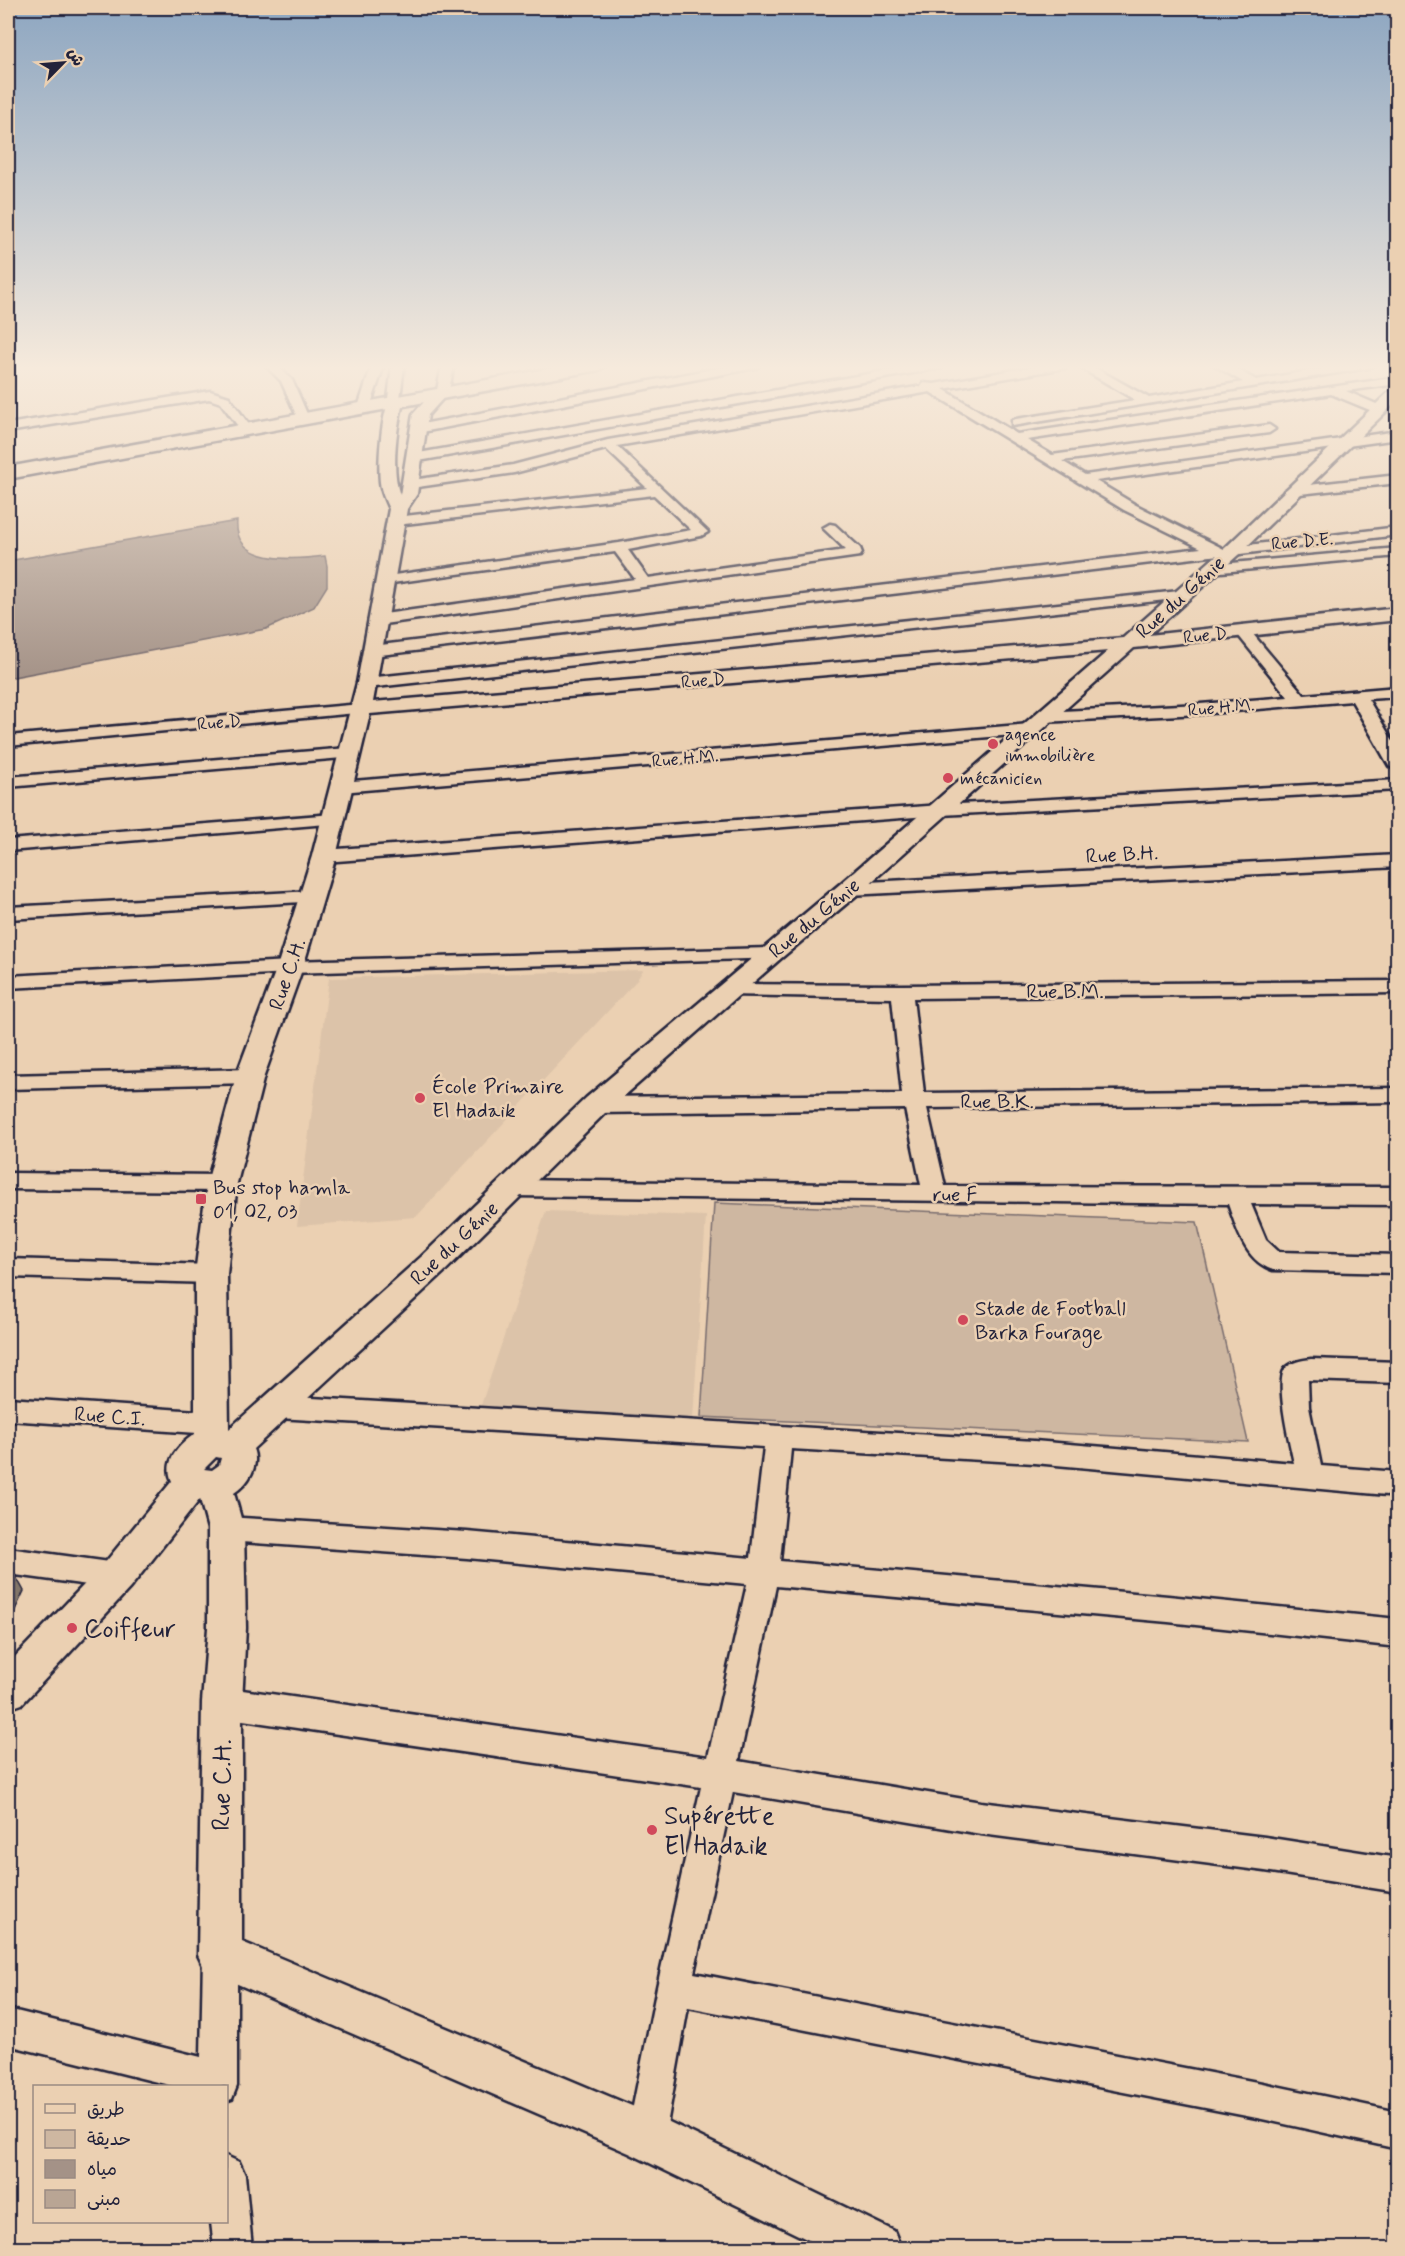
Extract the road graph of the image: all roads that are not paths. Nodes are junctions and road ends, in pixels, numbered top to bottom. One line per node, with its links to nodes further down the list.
1 (387, 470): 13 (street, Rue C.H.)
2 (412, 470): 10 (street, Rue C.H.)
3 (505, 470): 10 (street)
4 (634, 470): 11 (street)
5 (1070, 470): 8 (street)
6 (1146, 470): 8 (street)
7 (1313, 470): 12 (street, Rue du Génie)
8 (1085, 479): 18 (street)
9 (1398, 479): 12 (street)
10 (411, 484): 13 (street, Rue C.H.)
11 (655, 491): 13 (street); 16 (street)
12 (1292, 491): 18 (street, Rue du Génie)
13 (397, 515): 19 (street, Rue C.H.)
14 (830, 528): 20 (street)
15 (1398, 531): 18 (street)
16 (619, 547): 19 (street); 20 (street)
17 (1398, 552): 18 (street, Rue D.E.)
18 (1221, 556): 21 (street, Rue du Génie); 26 (street)
19 (385, 580): 23 (street, Rue C.H.)
20 (645, 582): 23 (street)
21 (1179, 595): 25 (street, Rue du Génie); 27 (street)
22 (1396, 616): 24 (street, Rue D)
23 (377, 620): 26 (street, Rue C.H.)
24 (1242, 630): 25 (street, Rue D); 30 (street)
25 (1128, 643): 31 (street, Rue D); 32 (street, Rue du Génie)
26 (372, 651): 27 (street, Rue C.H.)
27 (367, 683): 31 (street, Rue C.H.)
28 (1398, 692): 29 (street, Rue H.M.)
29 (1357, 694): 30 (street, Rue H.M.); 33 (street)
30 (1299, 700): 32 (street, Rue H.M.)
31 (361, 709): 34 (street, Rue D); 35 (street, Rue C.H.)
32 (1036, 723): 39 (street, Rue H.M.); 40 (street, Rue du Génie)
33 (1390, 738): 36 (street)
34 (8, 741)
35 (348, 753): 37 (street); 39 (street, Rue C.H.)
36 (1398, 766)
37 (8, 782)
38 (1398, 785): 40 (street)
39 (341, 787): 41 (street, Rue C.H.)
40 (941, 810): 43 (street); 45 (street, Rue du Génie)
41 (333, 819): 42 (street); 43 (street, Rue C.H.)
42 (8, 846)
43 (324, 856): 46 (street, Rue C.H.)
44 (1398, 861): 45 (street, Rue B.H.)
45 (849, 889): 48 (street, Rue du Génie)
46 (312, 897): 47 (street); 49 (street, Rue C.H.)
47 (8, 913)
48 (770, 954): 49 (street); 52 (street, Rue du Génie)
49 (290, 967): 50 (street); 54 (street, Rue C.H.)
50 (8, 982)
51 (1398, 987): 53 (street, Rue B.M.)
52 (732, 990): 53 (street, Rue B.M.); 58 (street, Rue du Génie)
53 (902, 992): 57 (street)
54 (250, 1076): 55 (street); 60 (street, Rue C.H.)
55 (8, 1082)
56 (1398, 1095): 57 (street, Rue B.K.)
57 (914, 1101): 58 (street, Rue B.K.); 62 (street)
58 (596, 1105): 61 (street, Rue du Génie)
59 (8, 1181): 60 (street)
60 (222, 1183): 67 (street, Rue C.H.)
61 (512, 1188): 62 (street, rue F); 69 (street, Rue du Génie)
62 (935, 1194): 63 (street, rue F)
63 (1236, 1195): 64 (street, rue F); 65 (street)
64 (1398, 1196)
65 (1398, 1264)
66 (8, 1268): 67 (street)
67 (211, 1274): 71 (street, Rue C.H.)
68 (1398, 1373): 73 (street)
69 (278, 1407): 71 (street, Rue du Génie); 72 (street)
70 (8, 1409): 71 (street, Rue C.I.)
71 (219, 1437): 74 (street, Rue C.H.)
72 (779, 1437): 73 (street); 78 (street)
73 (1310, 1477): 75 (street)
74 (203, 1483): 76 (street, Rue C.H.); 79 (street)
75 (1398, 1484)
76 (226, 1529): 78 (street); 82 (street, Rue C.H.)
77 (8, 1561): 79 (street)
78 (764, 1574): 80 (street); 83 (street)
79 (117, 1576): 81 (street)
80 (1398, 1633)
81 (8, 1691)
82 (222, 1702): 83 (street); 85 (street, Rue C.H.)
83 (720, 1774): 84 (street); 86 (street)
84 (1398, 1875)
85 (220, 1956): 88 (street, Rue C.H.); 90 (street)
86 (674, 1987): 89 (street); 90 (street)
87 (8, 2027): 88 (street)
88 (219, 2083)
89 (1398, 2131)
90 (646, 2136): 93 (street)
91 (228, 2196): 92 (street)
92 (233, 2248)
93 (877, 2248)

